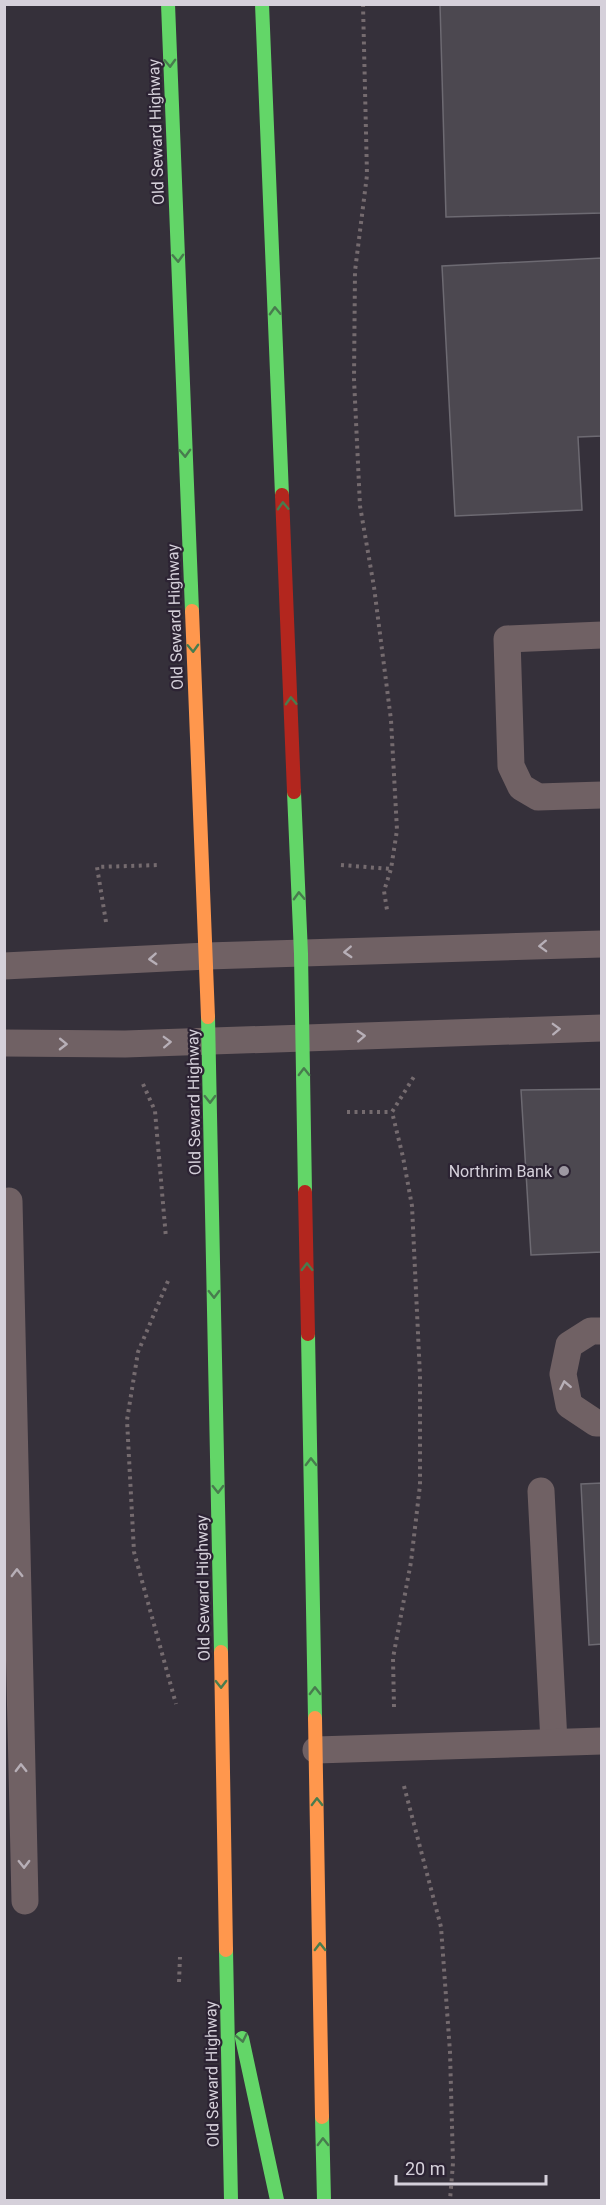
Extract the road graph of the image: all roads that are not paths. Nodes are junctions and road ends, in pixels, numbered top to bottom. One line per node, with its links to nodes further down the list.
1 (168, 4): 7 (main road, Old Seward Highway, one-way to 7)
2 (262, 4): 6 (main road, one-way to 2)
3 (602, 635): 4 (lane)
4 (602, 795)
5 (602, 944): 6 (lane, one-way to 6)
6 (301, 954): 7 (lane); 10 (main road)
7 (207, 956): 8 (lane, one-way to 8); 11 (main road, Old Seward Highway)
8 (4, 966)
9 (602, 1028): 10 (lane, one-way to 9)
10 (303, 1039): 11 (lane); 20 (main road, one-way to 10)
11 (209, 1041): 12 (lane, one-way to 11); 23 (main road, Old Seward Highway, one-way to 23)
12 (4, 1043)
13 (9, 1201): 17 (lane, one-way to 13)
14 (602, 1331): 15 (lane, one-way to 14)
15 (602, 1423)
16 (541, 1491): 19 (lane)
17 (9, 1707): 21 (lane, one-way to 17)
18 (602, 1741): 19 (lane)
19 (554, 1742): 20 (lane)
20 (316, 1750): 26 (main road, one-way to 20)
21 (14, 1827): 22 (lane, one-way to 22)
22 (25, 1901)
23 (226, 1960): 24 (main road, Old Seward Highway); 25 (main road, one-way to 25)
24 (231, 2200)
25 (276, 2200)
26 (324, 2200)

